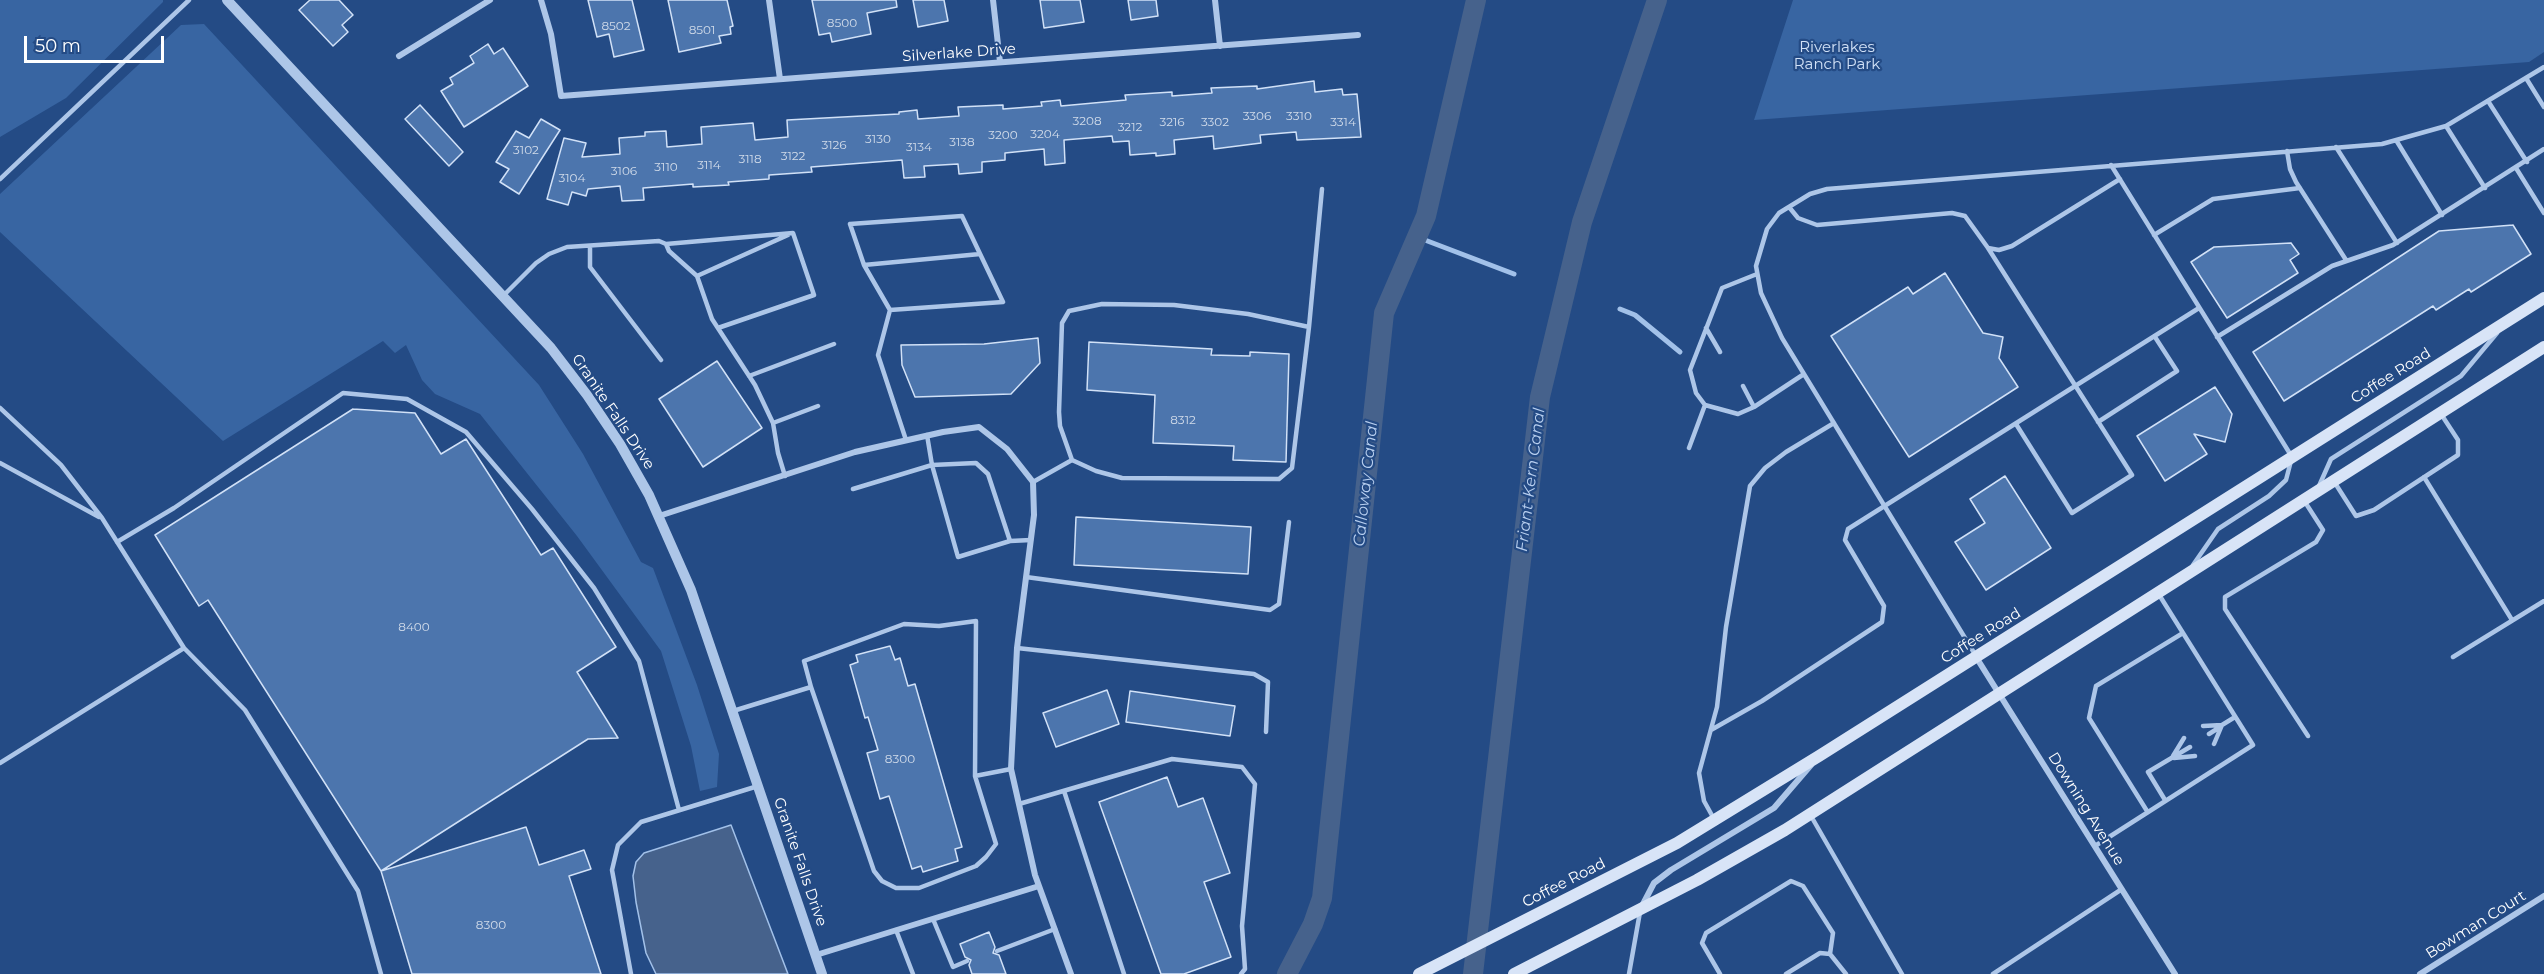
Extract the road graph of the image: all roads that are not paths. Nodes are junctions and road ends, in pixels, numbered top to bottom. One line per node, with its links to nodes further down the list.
1 (189, 0): 25 (lane)
2 (227, 0): 44 (street, Granite Falls Drive)
3 (490, 0): 10 (street)
4 (541, 0): 14 (street, Silverlake Drive)
5 (769, 0): 14 (street)
6 (993, 0): 11 (street)
7 (1215, 0): 9 (street)
8 (1358, 35): 9 (street, Silverlake Drive)
9 (1220, 46): 11 (street, Silverlake Drive)
10 (399, 56)
11 (1000, 62): 14 (street, Silverlake Drive)
12 (2544, 66): 13 (lane)
13 (2526, 78): 15 (lane); 16 (lane)
14 (780, 79)
15 (2488, 101): 17 (lane); 22 (lane)
16 (2544, 107)
17 (2446, 126): 18 (lane); 28 (lane)
18 (2396, 140): 19 (lane); 32 (lane)
19 (2336, 147): 21 (lane); 35 (lane)
20 (2544, 149): 22 (lane)
21 (2288, 151): 23 (lane); 27 (lane)
22 (2527, 162): 24 (lane)
23 (2111, 165): 26 (lane); 30 (lane)
24 (2516, 168): 28 (lane); 31 (lane)
25 (0, 179)
26 (2120, 179): 34 (lane); 38 (lane)
27 (2300, 188): 34 (lane); 40 (lane)
28 (2485, 188): 32 (lane)
29 (1322, 189): 49 (lane)
30 (1789, 207): 38 (lane); 42 (lane)
31 (2544, 213)
32 (2442, 215): 35 (lane)
33 (793, 233): 36 (lane); 43 (lane); 50 (lane)
34 (2154, 236): 46 (lane)
35 (2397, 243): 40 (lane)
36 (666, 244): 37 (lane); 43 (lane)
37 (590, 246): 44 (lane); 57 (lane)
38 (1988, 248): 61 (lane)
39 (980, 254): 41 (lane); 41 (lane); 47 (lane)
40 (2346, 260): 53 (lane)
41 (864, 265): 47 (lane)
42 (1757, 274): 51 (lane); 58 (lane)
43 (697, 276): 50 (lane)
44 (504, 296): 86 (street, Granite Falls Drive)
45 (2544, 298): 48 (main road, Coffee Road)
46 (2199, 308): 52 (lane); 53 (lane)
47 (890, 310): 72 (lane)
48 (2507, 321): 74 (main road, Coffee Road); 83 (lane)
49 (1309, 327): 75 (lane); 75 (lane)
50 (718, 328): 59 (lane)
51 (1706, 328): 56 (lane); 62 (lane)
52 (2155, 337): 61 (lane); 67 (lane)
53 (2217, 337): 74 (lane)
54 (834, 344): 59 (lane)
55 (2544, 347): 66 (main road)
56 (1720, 352)
57 (662, 360)
58 (1804, 374): 64 (lane); 69 (lane)
59 (749, 376): 68 (lane)
60 (1743, 386): 64 (lane)
61 (2076, 387): 67 (lane); 70 (lane)
62 (1705, 405): 64 (lane); 73 (lane)
63 (818, 406): 68 (lane)
64 (1754, 406)
65 (0, 408): 87 (lane)
66 (2440, 413): 79 (lane); 80 (main road)
67 (2098, 422): 70 (lane)
68 (773, 423): 78 (lane)
69 (1834, 423): 85 (lane); 108 (lane)
70 (2016, 424): 85 (lane)
71 (927, 435): 72 (street); 77 (lane); 81 (street)
72 (906, 440): 78 (street)
73 (1689, 448)
74 (2292, 457): 92 (lane); 100 (main road, Coffee Road)
75 (1072, 460): 81 (lane)
76 (0, 464): 87 (lane)
77 (932, 465): 82 (lane); 90 (lane); 90 (lane)
78 (785, 476): 86 (street)
79 (2424, 477): 80 (lane); 96 (lane)
80 (2334, 480): 83 (main road)
81 (1033, 482): 89 (street)
82 (853, 489)
83 (2317, 491): 84 (main road)
84 (2303, 500): 92 (main road); 111 (lane)
85 (1885, 507): 100 (lane); 108 (lane)
86 (659, 516): 104 (street, Granite Falls Drive)
87 (102, 518): 91 (lane)
88 (1289, 522): 93 (lane)
89 (1031, 540): 90 (lane); 93 (street)
90 (1010, 541)
91 (117, 542): 98 (lane); 125 (lane)
92 (2188, 572): 94 (main road)
93 (1026, 577): 99 (street)
94 (2158, 592): 97 (lane); 103 (main road)
95 (2544, 601): 96 (lane)
96 (2512, 620): 101 (lane)
97 (2183, 633): 105 (lane); 126 (lane)
98 (184, 648): 118 (lane); 141 (lane)
99 (1017, 648): 109 (lane); 119 (street)
100 (1976, 656): 103 (street, Downing Avenue); 115 (main road, Coffee Road)
101 (2453, 657)
102 (811, 687): 104 (lane); 120 (lane); 120 (lane)
103 (1999, 692): 127 (main road); 129 (street, Downing Avenue)
104 (733, 711): 121 (street, Granite Falls Drive)
105 (2235, 717): 106 (lane); 123 (lane)
106 (2223, 725): 107 (lane); 110 (lane); 113 (lane)
107 (2203, 726)
108 (1711, 730): 128 (lane)
109 (1266, 732)
110 (2209, 734)
111 (2308, 736)
112 (2184, 738): 117 (lane)
113 (2214, 744)
114 (2190, 747): 117 (lane)
115 (1819, 756): 128 (main road, Coffee Road); 133 (street)
116 (2195, 756): 117 (lane)
117 (2171, 758): 123 (lane)
118 (0, 763)
119 (1011, 769): 120 (lane); 124 (street)
120 (975, 776)
121 (758, 786): 125 (lane); 139 (street, Granite Falls Drive)
122 (1064, 791): 124 (lane); 146 (lane); 147 (lane)
123 (2165, 800): 126 (lane)
124 (1019, 804): 130 (street)
125 (679, 810): 142 (lane)
126 (2147, 811): 129 (lane)
127 (1810, 814): 133 (main road); 154 (lane)
128 (1715, 820): 148 (main road, Coffee Road)
129 (2095, 846): 131 (street, Downing Avenue)
130 (1039, 886): 134 (street); 135 (street)
131 (2122, 889): 155 (lane); 156 (street, Downing Avenue)
132 (2544, 896): 157 (street, Bowman Court)
133 (1640, 908): 149 (main road); 150 (lane)
134 (933, 919): 136 (street); 140 (lane)
135 (1055, 929): 137 (lane); 145 (street)
136 (896, 930): 139 (street); 144 (lane)
137 (997, 951)
138 (1830, 954): 151 (lane); 152 (lane); 153 (lane)
139 (816, 955): 143 (street, Granite Falls Drive)
140 (967, 962)
141 (381, 974)
142 (631, 974)
143 (822, 974)
144 (913, 974)
145 (1071, 974)
146 (1124, 974)
147 (1241, 974)
148 (1419, 974)
149 (1514, 974)
150 (1629, 974)
151 (1720, 974)
152 (1786, 974)
153 (1845, 974)
154 (1902, 974)
155 (1993, 974)
156 (2175, 974)
157 (2420, 974)

